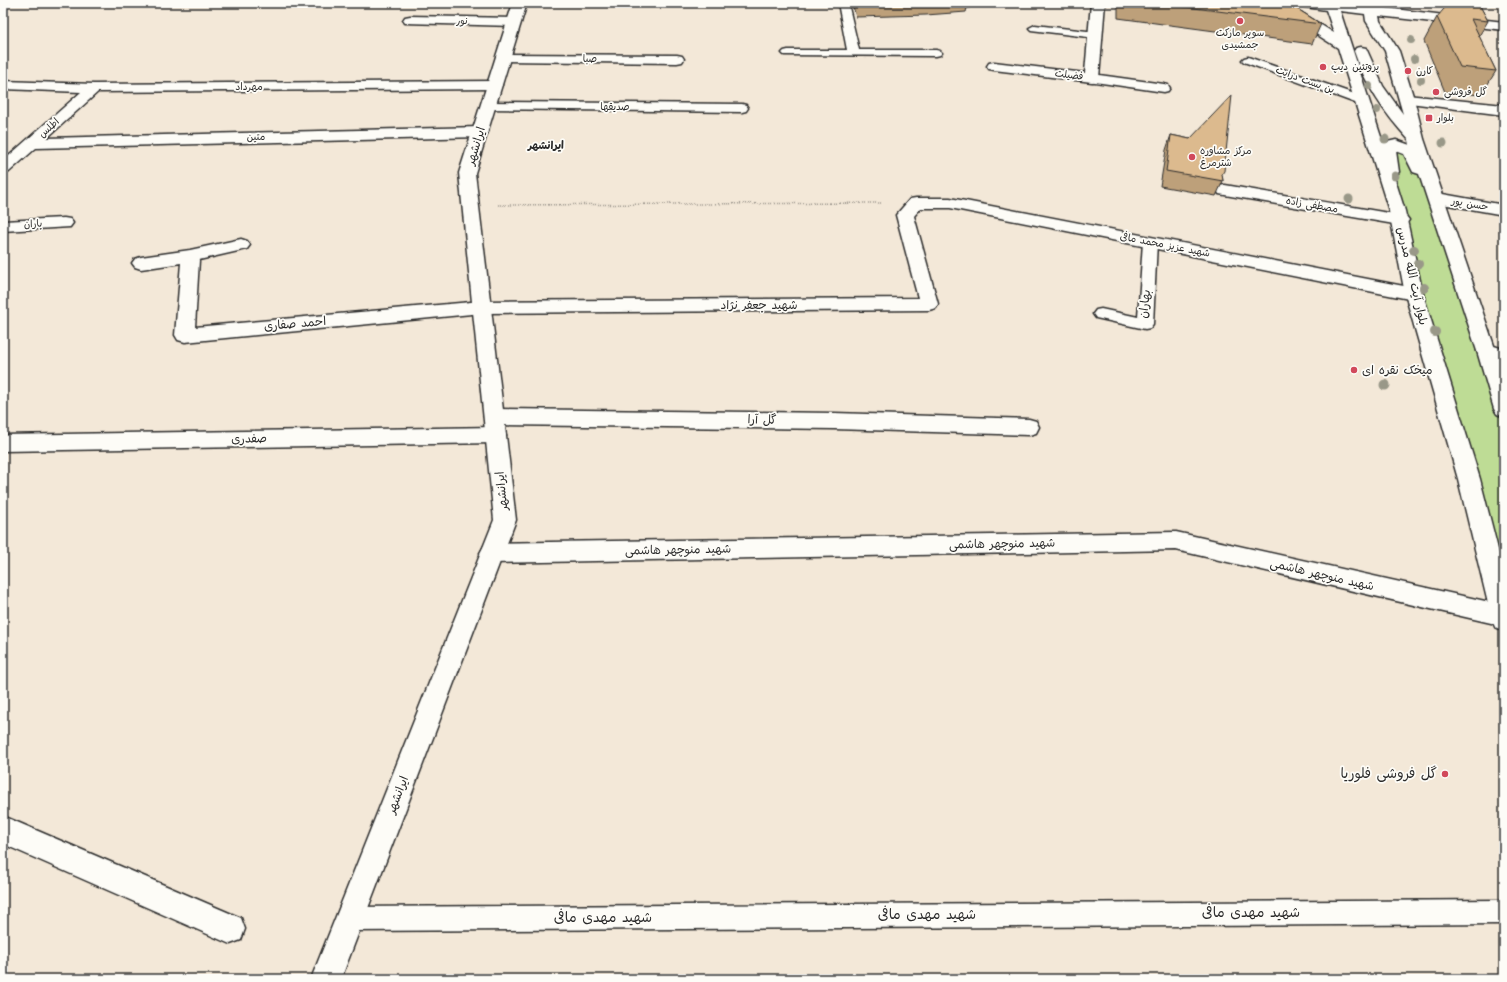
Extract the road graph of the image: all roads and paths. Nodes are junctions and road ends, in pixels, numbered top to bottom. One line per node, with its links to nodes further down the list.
1 (843, 3): 18 (lane)
2 (1098, 3): 14 (street, فضیلت)
3 (1276, 3): 15 (street)
4 (1304, 3): 5 (street)
5 (1340, 5): 7 (street); 15 (street, بلوار آیت الله مدرس)
6 (1434, 5): 9 (street)
7 (1372, 6): 9 (street); 16 (street)
8 (517, 13): 11 (street, نور); 20 (street, ایرانشهر)
9 (1467, 18): 10 (street); 12 (street); 16 (street)
10 (1504, 18)
11 (410, 20)
12 (1504, 26)
13 (1035, 28): 14 (lane)
14 (1096, 35): 24 (street, فضیلت)
15 (1351, 36): 30 (street, بلوار آیت الله مدرس); 35 (street)
16 (1398, 38): 29 (street)
17 (788, 53): 18 (lane)
18 (854, 53): 19 (lane)
19 (936, 53)
20 (503, 58): 21 (street, صبا); 26 (street, ایرانشهر)
21 (677, 59)
22 (1248, 60): 30 (lane, بن بست درایت)
23 (994, 66): 24 (street, فضیلت)
24 (1092, 78): 28 (lane)
25 (3, 85): 27 (street, مهرداد)
26 (494, 85): 27 (street, مهرداد); 31 (street, ایرانشهر)
27 (94, 88): 36 (street, اطلس)
28 (1164, 88)
29 (1407, 99): 33 (street); 35 (street)
30 (1362, 101): 44 (street, بلوار آیت الله مدرس)
31 (488, 106): 32 (lane, صدیقها); 34 (street, ایرانشهر)
32 (742, 108)
33 (1504, 110)
34 (480, 132): 36 (street, متین); 41 (street, ایرانشهر)
35 (1416, 139): 39 (street)
36 (32, 143): 37 (street, اطلس)
37 (3, 169)
38 (1225, 190): 44 (street, مصطفی زاده)
39 (1436, 198): 42 (street, حسن پور); 43 (street)
40 (916, 203): 41 (path); 47 (street, شهید عزیز محمد مافی); 52 (street, شهید جعفر نژاد)
41 (470, 205): 52 (street, ایرانشهر)
42 (1504, 210)
43 (1441, 215): 44 (street); 54 (street)
44 (1398, 216): 51 (street, بلوار آیت الله مدرس)
45 (64, 223): 46 (street, باران)
46 (3, 226)
47 (1150, 242): 51 (street, شهید عزیز محمد مافی); 53 (lane, بهاران)
48 (241, 246): 49 (street)
49 (190, 256): 50 (street); 52 (street, احمد صفاری)
50 (141, 263)
51 (1414, 294): 60 (street, بلوار آیت الله مدرس)
52 (482, 307): 56 (street, ایرانشهر)
53 (1101, 314)
54 (1495, 353): 55 (street)
55 (1504, 409)
56 (495, 426): 57 (street, گل آرا); 58 (street, صفدری); 59 (street, ایرانشهر)
57 (1029, 427)
58 (3, 443)
59 (492, 553): 60 (street, شهید منوچهر هاشمی); 63 (street, ایرانشهر)
60 (1504, 618)
61 (3, 830): 64 (street)
62 (1504, 912): 63 (lane, شهید مهدی مافی)
63 (349, 919): 65 (street, ایرانشهر)
64 (230, 929)
65 (326, 979)

